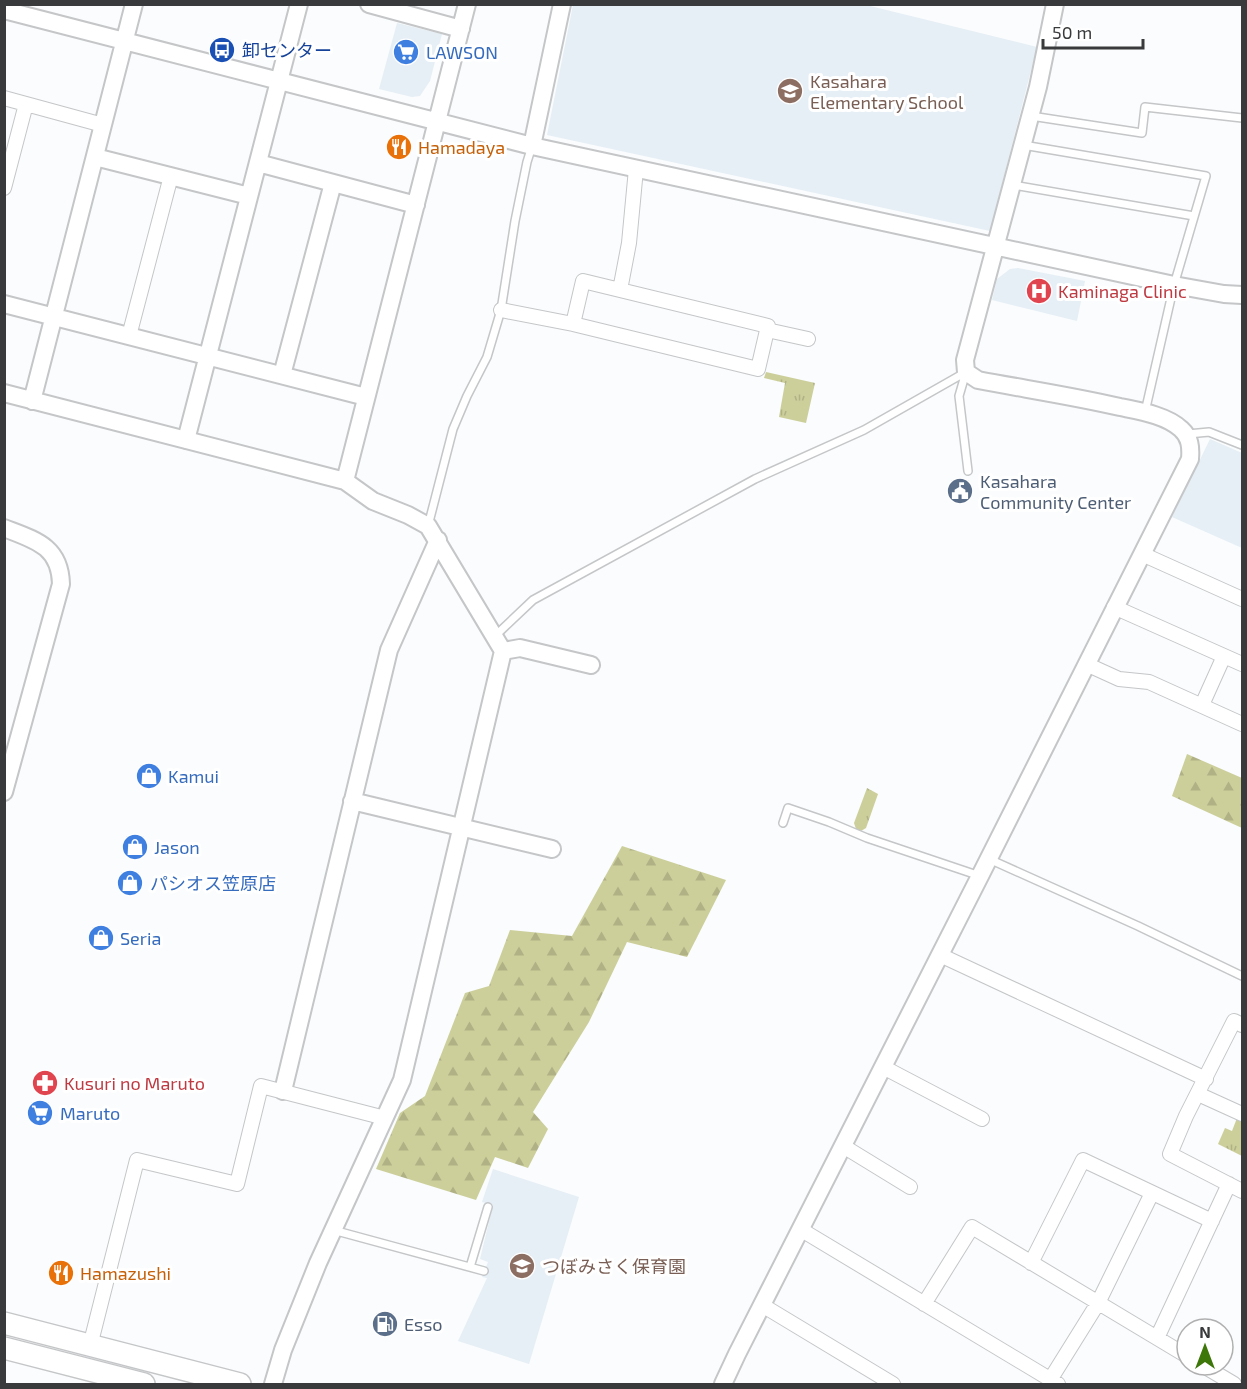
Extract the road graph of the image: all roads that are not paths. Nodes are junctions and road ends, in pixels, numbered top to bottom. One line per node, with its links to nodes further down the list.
1 (134, 4): 9 (street)
2 (299, 4): 10 (street)
3 (369, 4): 8 (street)
4 (467, 4): 8 (street)
5 (562, 4): 18 (street)
6 (1055, 4): 13 (street)
7 (4, 10): 9 (street)
8 (461, 29): 15 (street)
9 (125, 41): 10 (street); 16 (street)
10 (279, 81): 15 (street); 20 (street)
11 (4, 98): 12 (street)
12 (26, 104): 16 (street); 25 (street)
13 (1031, 116): 14 (lane); 17 (street)
14 (1242, 118)
15 (437, 122): 18 (street); 27 (street)
16 (103, 125): 19 (street)
17 (1023, 145): 24 (street); 28 (lane)
18 (532, 146): 21 (street); 34 (lane)
19 (95, 157): 22 (street); 35 (street)
20 (258, 163): 23 (street); 26 (street)
21 (636, 169): 29 (street); 31 (street)
22 (171, 176): 26 (street); 38 (street)
23 (333, 183): 27 (street); 42 (street)
24 (1012, 185): 28 (lane); 29 (street)
25 (4, 188)
26 (249, 196): 40 (street)
27 (416, 205): 44 (street)
28 (1194, 216): 30 (lane)
29 (997, 246): 30 (street); 41 (street)
30 (1174, 285): 32 (street); 46 (lane)
31 (620, 290): 36 (street); 37 (street)
32 (1242, 295)
33 (4, 304): 35 (street)
34 (501, 310): 36 (street); 53 (lane)
35 (54, 316): 38 (street); 45 (street)
36 (573, 324): 37 (street)
37 (767, 330): 39 (street)
38 (129, 336): 40 (street)
39 (808, 339)
40 (208, 356): 42 (street); 48 (street)
41 (966, 372): 46 (street); 50 (lane); 57 (lane)
42 (282, 375): 44 (street)
43 (4, 393): 45 (street)
44 (366, 397): 51 (street)
45 (32, 401): 48 (street)
46 (1144, 413): 47 (street)
47 (1186, 434): 49 (lane); 54 (street)
48 (186, 440): 51 (street)
49 (1242, 445)
50 (968, 471)
51 (345, 481): 53 (street)
52 (4, 528): 64 (street)
53 (433, 533): 57 (street); 65 (street)
54 (1142, 554): 55 (street); 56 (street)
55 (1242, 599)
56 (1114, 607): 58 (street); 59 (street)
57 (499, 644): 61 (street); 67 (street)
58 (1224, 656): 60 (street); 62 (street)
59 (1086, 664): 62 (street); 69 (street)
60 (1242, 664)
61 (591, 665)
62 (1202, 705): 63 (street)
63 (1242, 724)
64 (4, 792)
65 (352, 801): 67 (street); 76 (street)
66 (783, 823): 70 (lane)
67 (463, 828): 68 (street); 79 (street)
68 (552, 849)
69 (989, 859): 70 (street); 72 (lane)
70 (980, 876): 71 (street)
71 (940, 955): 74 (street); 75 (street)
72 (1242, 976)
73 (1242, 1025): 75 (street)
74 (883, 1067): 80 (street); 81 (street)
75 (1206, 1079): 77 (street)
76 (283, 1091): 79 (street); 98 (street)
77 (1198, 1094): 78 (street); 82 (street)
78 (1242, 1114)
79 (385, 1118): 89 (street)
80 (982, 1119)
81 (843, 1146): 83 (street); 88 (street)
82 (1229, 1184): 84 (street); 87 (street)
83 (910, 1186)
84 (1242, 1191)
85 (1152, 1193): 87 (street); 90 (street); 93 (street)
86 (488, 1207): 91 (lane)
87 (1212, 1221): 97 (street)
88 (800, 1229): 94 (street); 95 (street)
89 (333, 1230): 91 (lane); 104 (street)
90 (1031, 1263): 93 (street); 94 (street)
91 (470, 1267): 92 (lane)
92 (484, 1271)
93 (1098, 1303): 97 (street); 101 (street)
94 (924, 1304): 101 (street)
95 (762, 1305): 105 (street); 106 (street)
96 (4, 1323): 98 (main road)
97 (1157, 1338): 100 (street)
98 (90, 1347): 103 (main road)
99 (4, 1348): 102 (main road)
100 (1175, 1349)
101 (1054, 1382)
102 (144, 1384)
103 (240, 1384)
104 (273, 1384)
105 (723, 1384)
106 (893, 1384)

